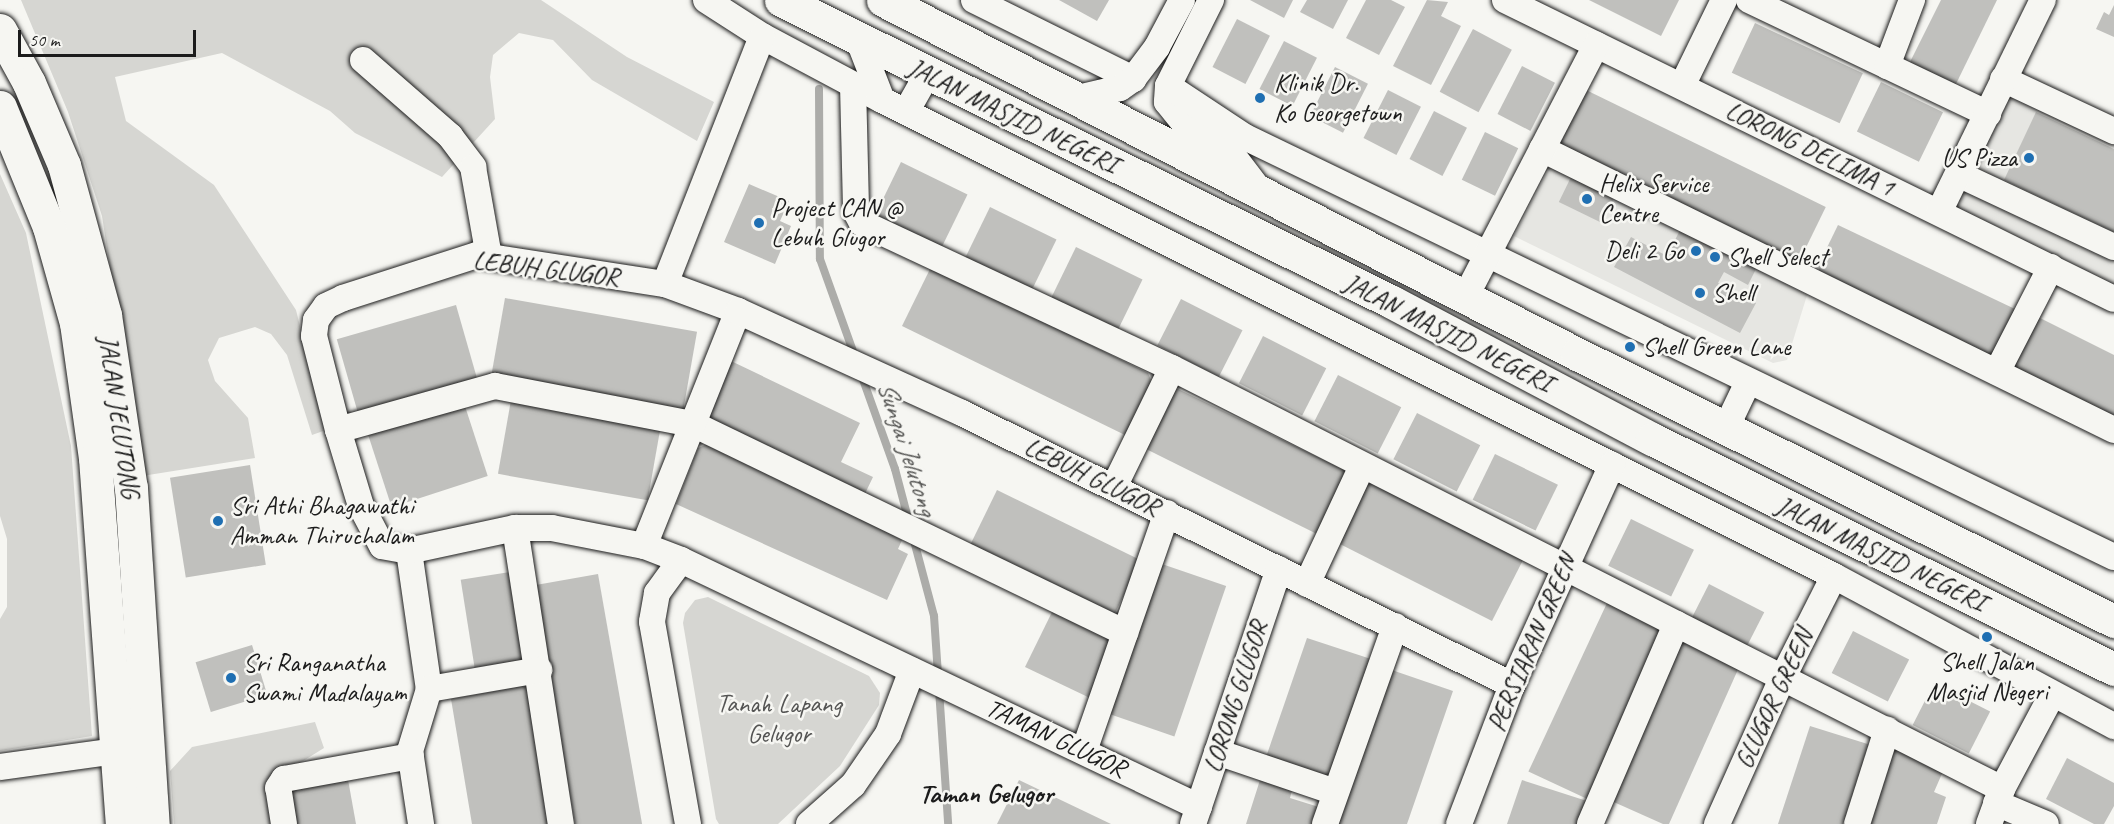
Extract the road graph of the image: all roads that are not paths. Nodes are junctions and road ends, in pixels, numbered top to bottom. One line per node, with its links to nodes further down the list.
1 (706, 0): 13 (street)
2 (781, 0): 14 (main road, JALAN MASJID NEGERI)
3 (883, 0): 24 (main road, JALAN MASJID NEGERI)
4 (974, 0): 20 (street)
5 (1182, 0): 20 (street)
6 (1211, 0): 22 (street)
7 (1505, 0): 15 (street, LORONG DELIMA 1)
8 (1724, 0): 23 (street)
9 (1749, 0): 17 (street)
10 (1912, 0): 17 (street)
11 (2043, 0): 19 (street)
12 (0, 30): 85 (main road, JALAN JELUTONG)
13 (762, 36): 21 (street); 38 (street)
14 (859, 41): 18 (main road, JALAN MASJID NEGERI); 25 (street)
15 (1596, 45): 23 (street, LORONG DELIMA 1); 30 (street)
16 (363, 60): 35 (street)
17 (1887, 66): 28 (street)
18 (928, 73): 27 (street); 67 (main road, JALAN MASJID NEGERI)
19 (2003, 79): 28 (street); 29 (street)
20 (1133, 80): 24 (street)
21 (853, 85): 25 (street); 43 (street)
22 (1168, 86): 32 (street); 36 (street)
23 (1682, 86): 33 (street, LORONG DELIMA 1)
24 (1078, 98): 32 (main road, JALAN MASJID NEGERI)
25 (882, 100): 27 (street)
26 (0, 107): 76 (main road, JALAN JELUTONG)
27 (906, 112): 50 (street)
28 (1988, 114): 31 (street)
29 (2114, 131)
30 (1542, 149): 36 (street); 44 (street)
31 (1958, 174): 33 (street); 34 (street)
32 (1261, 192): 39 (main road, JALAN MASJID NEGERI)
33 (1939, 212): 37 (street, LORONG DELIMA 1)
34 (2114, 247)
35 (489, 257): 38 (street, LEBUH GLUGOR); 41 (street, LEBUH GLUGOR)
36 (1487, 257): 39 (street); 45 (street)
37 (2051, 267): 40 (street, LORONG DELIMA 1); 44 (street)
38 (665, 284): 42 (street, LEBUH GLUGOR)
39 (1466, 296): 47 (main road, JALAN MASJID NEGERI)
40 (2114, 299)
41 (326, 306): 48 (street, TAMAN GLUGOR)
42 (738, 311): 46 (street); 52 (street, LEBUH GLUGOR)
43 (1172, 369): 51 (street); 52 (street)
44 (1997, 372): 49 (street)
45 (1748, 382): 47 (street); 57 (street)
46 (693, 424): 48 (street); 55 (street); 66 (street)
47 (1726, 428): 63 (main road, JALAN MASJID NEGERI)
48 (338, 430): 56 (street, TAMAN GLUGOR)
49 (2114, 430)
50 (1612, 465): 60 (street, PERSIARAN GREEN); 61 (street)
51 (1362, 466): 60 (street); 62 (street)
52 (1114, 487): 53 (street, LEBUH GLUGOR)
53 (1167, 513): 59 (street, LEBUH GLUGOR); 66 (street)
54 (515, 528): 55 (street, TAMAN GLUGOR); 56 (street, TAMAN GLUGOR); 68 (street)
55 (644, 546): 58 (street, TAMAN GLUGOR)
56 (409, 551): 72 (street)
57 (2114, 557)
58 (681, 560): 69 (street, TAMAN GLUGOR); 89 (street)
59 (1279, 569): 62 (street, LEBUH GLUGOR); 78 (street, LORONG GLUGOR)
60 (1562, 569): 64 (street); 71 (street, PERSIARAN GREEN)
61 (1834, 576): 70 (street, GLUGOR GREEN); 73 (street)
62 (1307, 584): 65 (street, LEBUH GLUGOR)
63 (2114, 621)
64 (1676, 624): 70 (street); 93 (street)
65 (1395, 626): 71 (street, LEBUH GLUGOR); 81 (street)
66 (1125, 633): 77 (street)
67 (2114, 669)
68 (539, 670): 72 (street); 88 (street)
69 (917, 673): 77 (street, TAMAN GLUGOR); 90 (street)
70 (1782, 679): 75 (street); 94 (street, GLUGOR GREEN)
71 (1512, 685): 92 (street, PERSIARAN GREEN)
72 (429, 689): 79 (street)
73 (2052, 695): 74 (street); 82 (street)
74 (2114, 726)
75 (1887, 730): 82 (street); 95 (street)
76 (117, 751): 80 (street); 84 (main road, JALAN JELUTONG)
77 (1084, 751): 83 (street, TAMAN GLUGOR)
78 (1217, 752): 81 (street); 83 (street, LORONG GLUGOR)
79 (411, 756): 86 (street); 87 (street)
80 (0, 767)
81 (1335, 792): 91 (street)
82 (1996, 805): 96 (street)
83 (1196, 815)
84 (122, 824)
85 (153, 824)
86 (284, 824)
87 (421, 824)
88 (561, 824)
89 (687, 824)
90 (809, 824)
91 (1325, 824)
92 (1459, 824)
93 (1590, 824)
94 (1717, 824)
95 (1857, 824)
96 (2046, 824)

